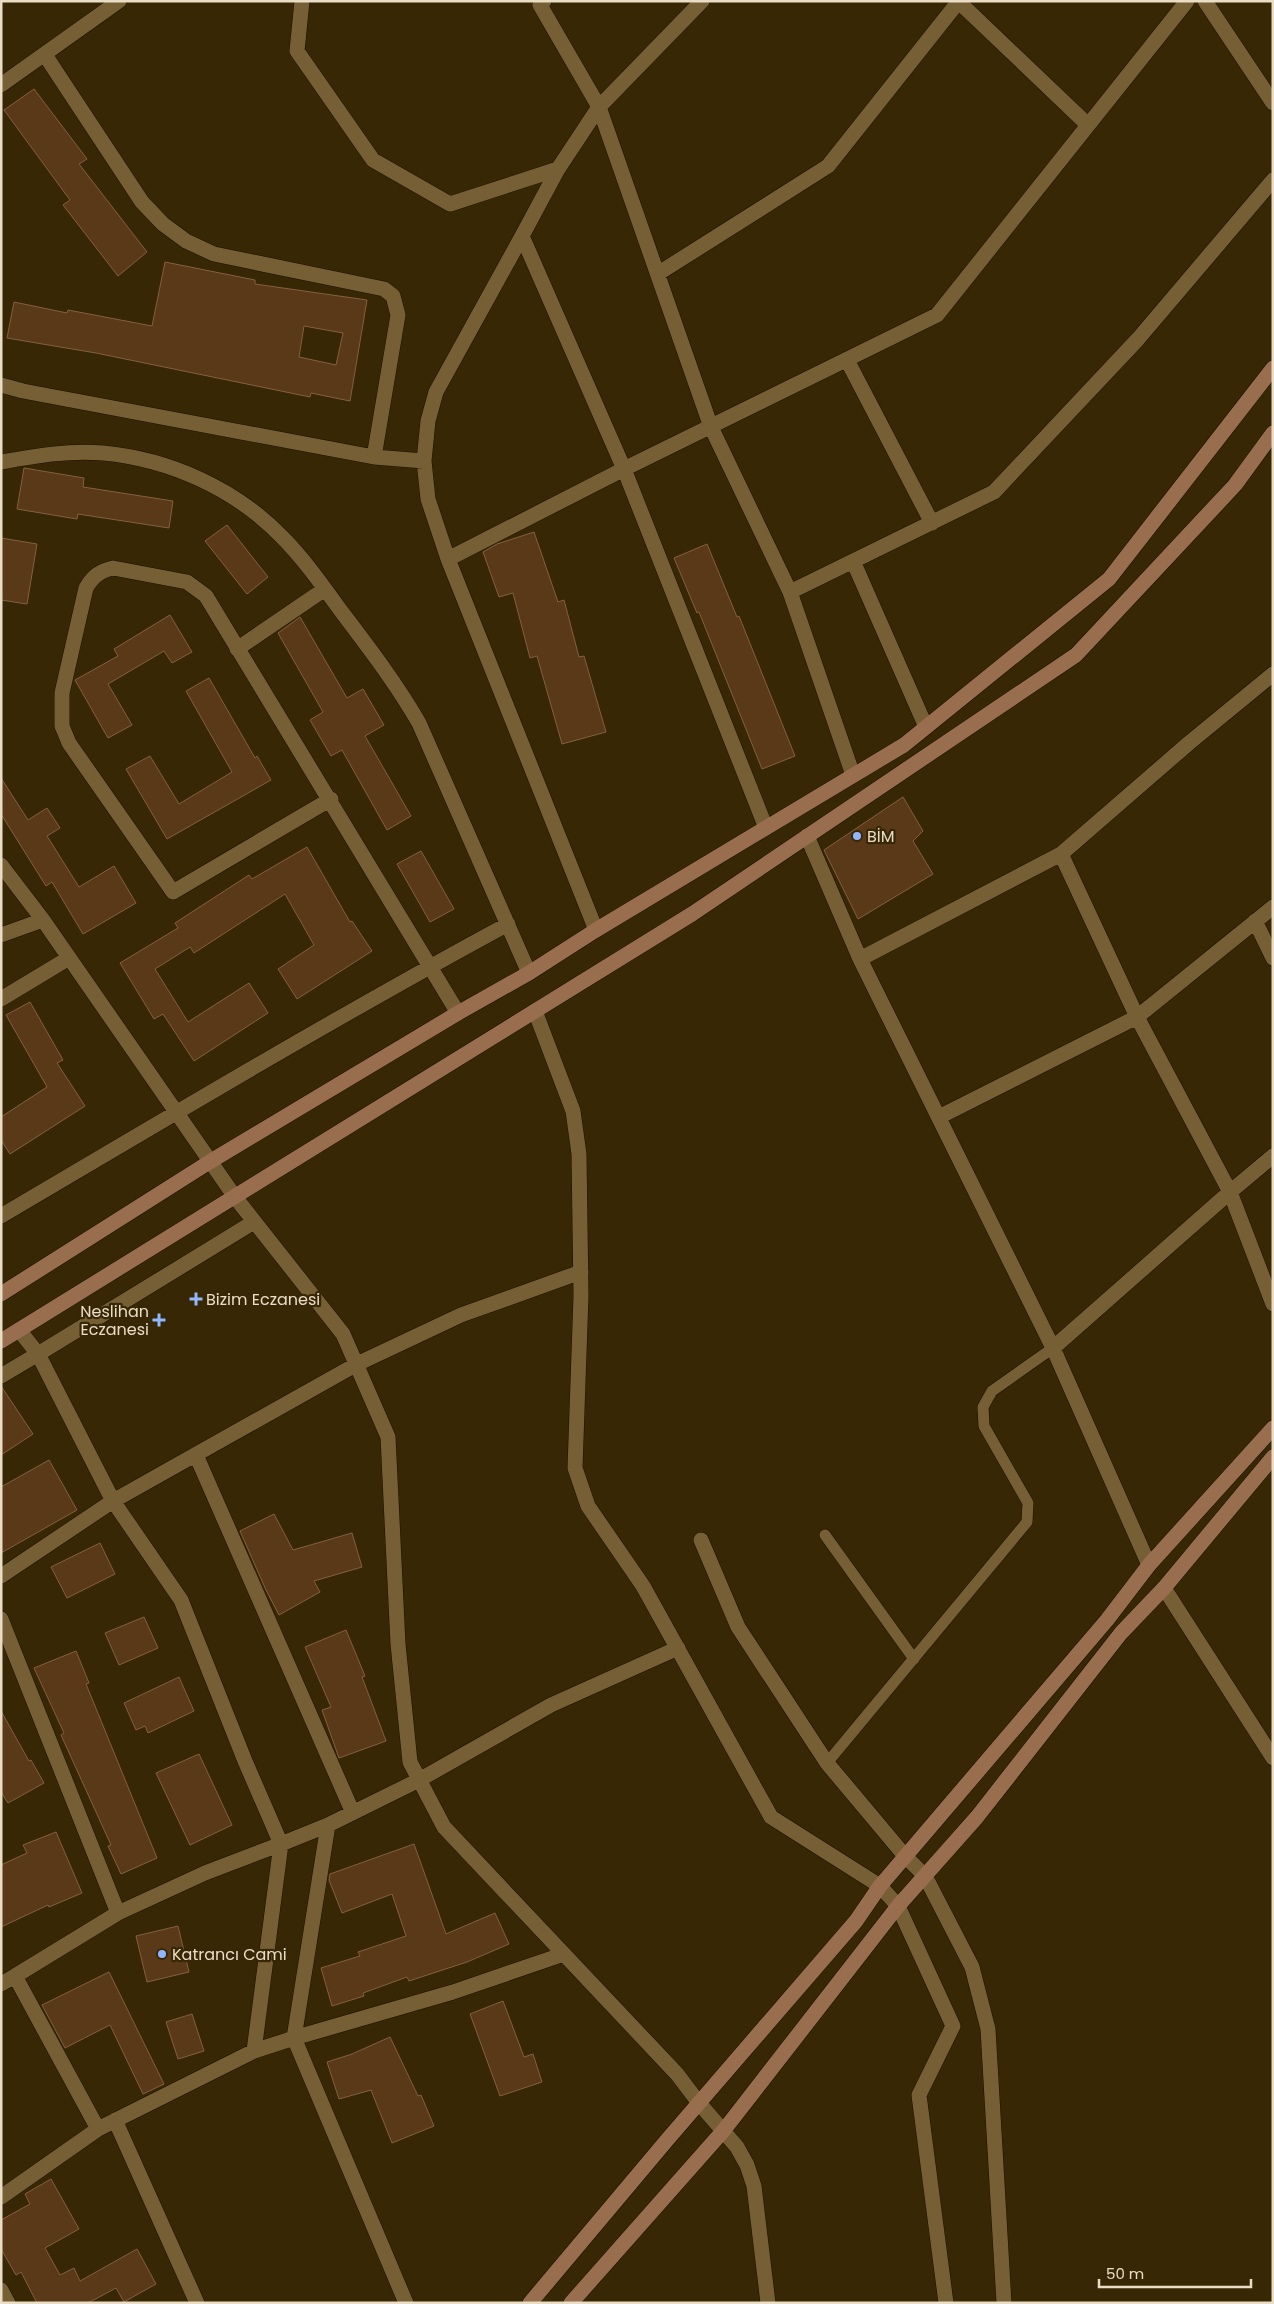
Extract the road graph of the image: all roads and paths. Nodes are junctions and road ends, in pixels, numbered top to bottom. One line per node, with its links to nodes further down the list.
1 (119, 1): 8 (street)
2 (302, 1): 13 (street)
3 (544, 1): 11 (street)
4 (702, 1): 11 (street)
5 (1187, 1): 12 (street)
6 (1205, 1): 10 (street)
7 (959, 2): 12 (street); 16 (street)
8 (45, 55): 9 (street); 22 (street)
9 (1, 85)
10 (1273, 103)
11 (599, 107): 13 (street); 16 (street)
12 (1088, 125): 17 (street)
13 (558, 169): 15 (street)
14 (1273, 180): 26 (street)
15 (522, 236): 23 (street); 25 (street)
16 (659, 273): 20 (street)
17 (847, 360): 20 (street); 26 (street)
18 (1273, 368): 33 (main road)
19 (1, 385): 22 (street)
20 (711, 428): 25 (street); 30 (street)
21 (1273, 432): 37 (main road)
22 (374, 457): 23 (street)
23 (424, 461): 27 (street)
24 (1, 462): 29 (street)
25 (624, 469): 27 (street); 36 (street)
26 (932, 523): 28 (street)
27 (448, 559): 44 (street)
28 (853, 562): 30 (street); 33 (street)
29 (325, 589): 31 (street); 43 (street)
30 (790, 592): 34 (street)
31 (237, 649): 35 (street); 35 (street)
32 (1273, 674): 38 (street)
33 (926, 727): 34 (main road)
34 (854, 775): 36 (main road)
35 (331, 800): 49 (street)
36 (766, 828): 44 (main road)
37 (807, 836): 48 (street); 52 (main road)
38 (1061, 854): 48 (street); 54 (street)
39 (1, 865): 41 (street)
40 (1273, 907): 42 (street)
41 (43, 920): 45 (street); 46 (street)
42 (1255, 921): 47 (street); 54 (street)
43 (508, 924): 49 (street); 50 (street)
44 (596, 930): 50 (main road)
45 (1, 935)
46 (69, 958): 51 (street); 55 (street)
47 (1273, 958)
48 (860, 959): 56 (street)
49 (430, 966): 53 (street); 55 (street)
50 (529, 972): 53 (main road)
51 (1, 999)
52 (535, 1011): 60 (main road); 63 (street)
53 (458, 1013): 58 (main road)
54 (1137, 1017): 56 (street); 59 (street)
55 (177, 1112): 58 (street); 61 (street)
56 (938, 1117): 68 (street)
57 (1273, 1156): 59 (street)
58 (210, 1161): 60 (street); 64 (main road)
59 (1230, 1192): 65 (street); 68 (street)
60 (235, 1197): 62 (street); 66 (main road)
61 (1, 1216)
62 (254, 1222): 69 (street); 70 (street)
63 (581, 1272): 70 (street); 82 (street)
64 (1, 1294)
65 (1273, 1304)
66 (20, 1330): 67 (main road); 69 (street)
67 (1, 1341)
68 (1053, 1348): 78 (street); 83 (lane)
69 (38, 1354): 71 (street); 75 (street)
70 (356, 1364): 73 (street); 86 (street)
71 (1, 1376)
72 (1273, 1428): 78 (main road)
73 (196, 1455): 75 (street); 87 (street)
74 (1273, 1457): 80 (main road)
75 (112, 1501): 79 (street); 89 (street)
76 (825, 1535): 83 (lane)
77 (701, 1540): 85 (street)
78 (1149, 1565): 90 (main road)
79 (1, 1576)
80 (1164, 1588): 84 (street); 91 (main road)
81 (1, 1619): 94 (street)
82 (678, 1648): 86 (street); 92 (street)
83 (914, 1659): 85 (lane)
84 (1273, 1758)
85 (827, 1763): 90 (street)
86 (419, 1780): 87 (street); 95 (street)
87 (353, 1813): 88 (street)
88 (328, 1825): 89 (street); 98 (street)
89 (281, 1844): 94 (street); 99 (street)
90 (905, 1856): 91 (street); 92 (main road)
91 (925, 1876): 93 (main road); 113 (street)
92 (880, 1886): 93 (street); 100 (main road)
93 (898, 1906): 103 (main road); 112 (street)
94 (118, 1913): 96 (street)
95 (564, 1954): 98 (street); 100 (street)
96 (15, 1976): 97 (street); 102 (street)
97 (1, 1984)
98 (294, 2038): 99 (street); 108 (street)
99 (254, 2051): 101 (street)
100 (698, 2103): 103 (street); 109 (main road)
101 (115, 2120): 102 (street); 107 (street)
102 (98, 2129): 104 (street)
103 (724, 2130): 110 (main road); 111 (street)
104 (1, 2197)
105 (1, 2290): 106 (street)
106 (8, 2303)
107 (197, 2303)
108 (406, 2303)
109 (530, 2303)
110 (571, 2303)
111 (768, 2303)
112 (946, 2303)
113 (1004, 2303)

